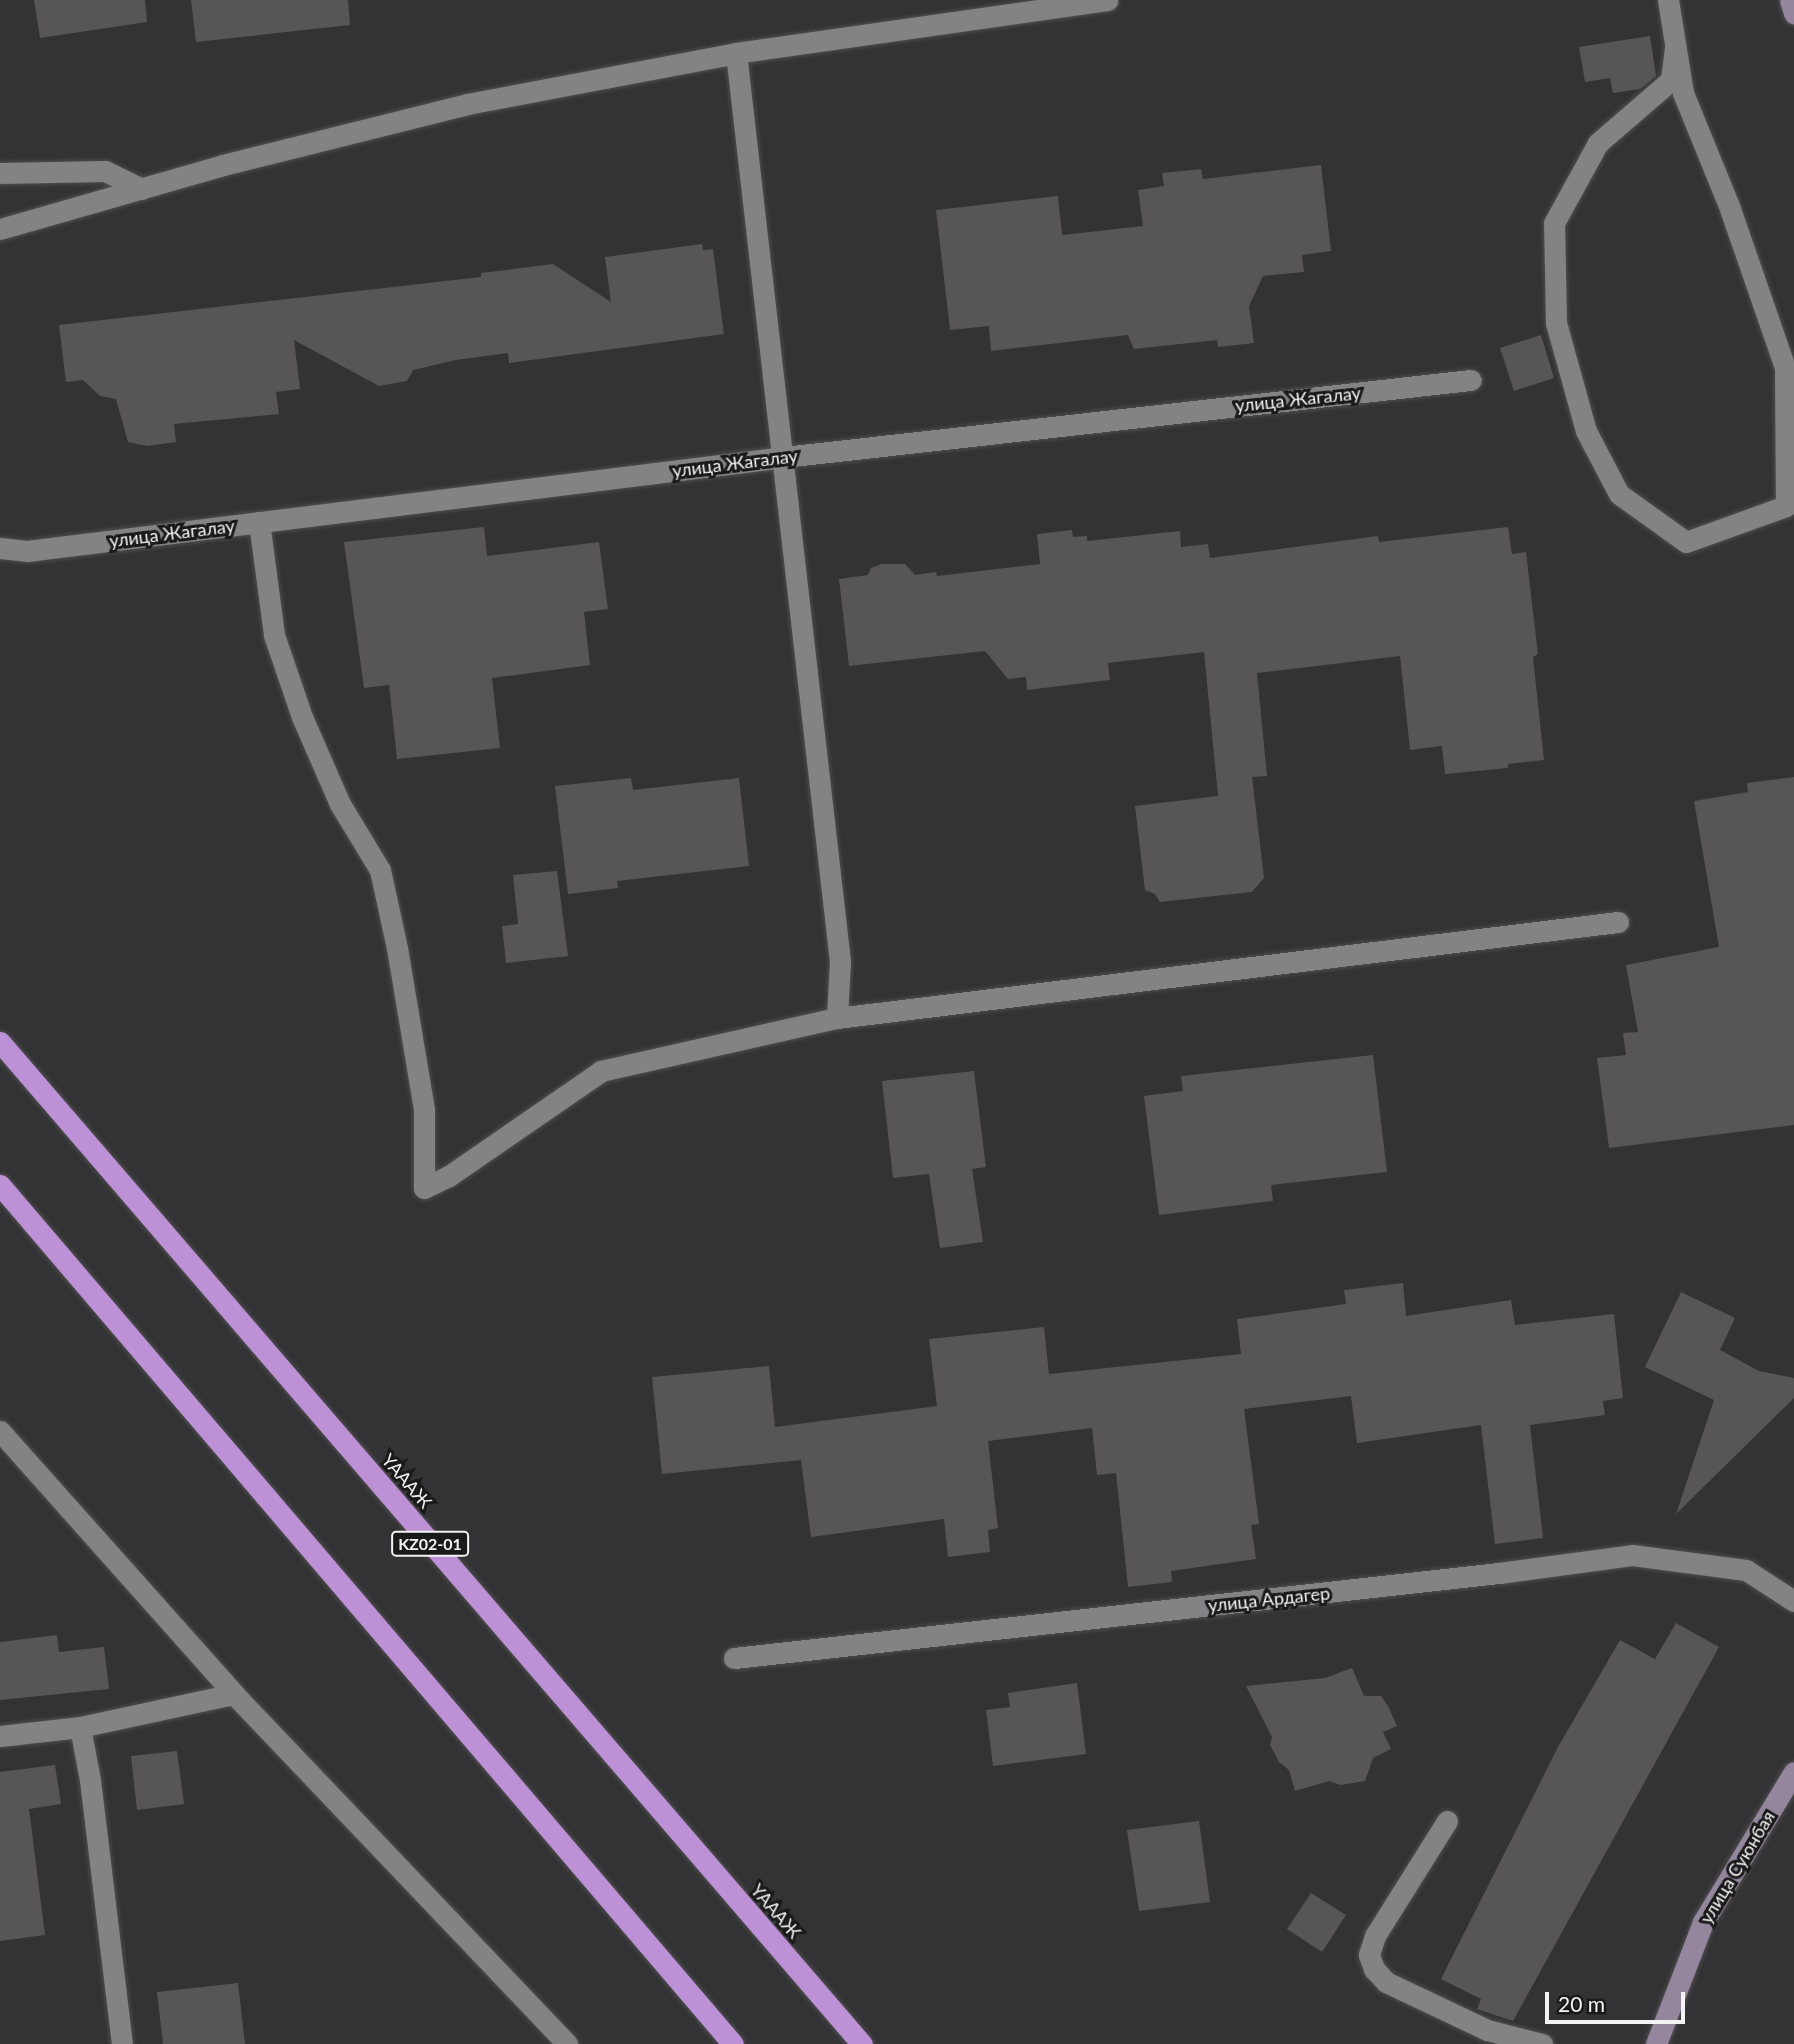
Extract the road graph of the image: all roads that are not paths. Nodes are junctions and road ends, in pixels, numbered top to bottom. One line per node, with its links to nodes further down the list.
1 (1107, 0): 6 (street)
2 (1668, 0): 5 (street)
3 (1790, 0): 4 (main road)
4 (1794, 13)
5 (1675, 45): 5 (street)
6 (736, 53): 8 (street); 11 (street)
7 (0, 173): 8 (street)
8 (142, 189): 9 (street)
9 (0, 229)
10 (1471, 380): 11 (street, улица Жагалау)
11 (784, 457): 12 (street, улица Жагалау); 15 (street)
12 (259, 522): 13 (street, улица Жагалау); 15 (street)
13 (0, 548)
14 (1618, 922): 15 (street)
15 (837, 1018)
16 (0, 1042): 29 (highway, ҮАААЖ / KZ02-01)
17 (0, 1185): 28 (highway)
18 (0, 1432): 21 (street)
19 (1794, 1601): 20 (street, улица Ардагер)
20 (734, 1658)
21 (234, 1694): 22 (street); 27 (street)
22 (80, 1727): 23 (street); 26 (street)
23 (0, 1736)
24 (1794, 1772): 31 (main road, улица Суюнбая)
25 (1447, 1821): 30 (street)
26 (122, 2044)
27 (567, 2044)
28 (733, 2044)
29 (862, 2044)
30 (1542, 2044)
31 (1656, 2044)

